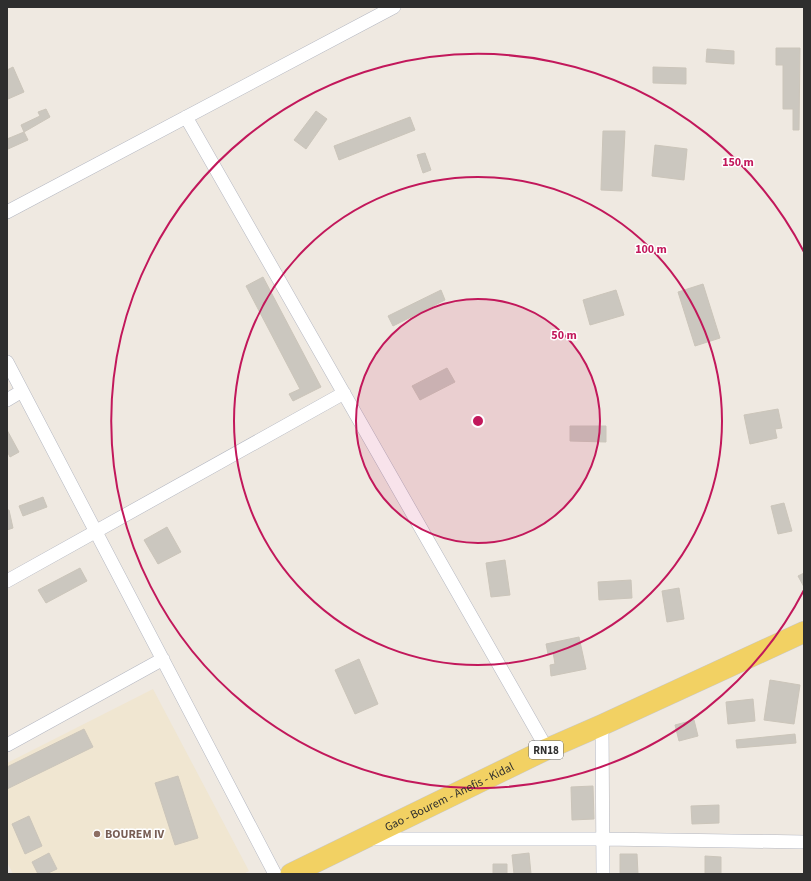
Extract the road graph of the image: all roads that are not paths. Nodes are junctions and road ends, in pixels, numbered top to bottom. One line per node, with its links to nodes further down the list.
1 (394, 7): 2 (street)
2 (186, 117): 3 (street); 6 (street)
3 (7, 212)
4 (7, 362): 5 (street)
5 (22, 391): 7 (street); 8 (street)
6 (344, 393): 8 (street); 14 (street)
7 (7, 400)
8 (96, 532): 9 (street); 11 (street)
9 (7, 581)
10 (804, 632): 12 (main road, Gao - Bourem - Anefis - Kidal / RN18)
11 (163, 659): 13 (street); 18 (street)
12 (602, 726): 14 (main road, Gao - Bourem - Anefis - Kidal / RN18); 15 (street)
13 (7, 745)
14 (547, 749): 16 (main road, Gao - Bourem - Anefis - Kidal / RN18)
15 (603, 838): 16 (street); 17 (street); 20 (street)
16 (360, 839): 19 (main road, Gao - Bourem - Anefis - Kidal / RN18)
17 (804, 842)
18 (275, 874)
19 (291, 874)
20 (603, 874)

